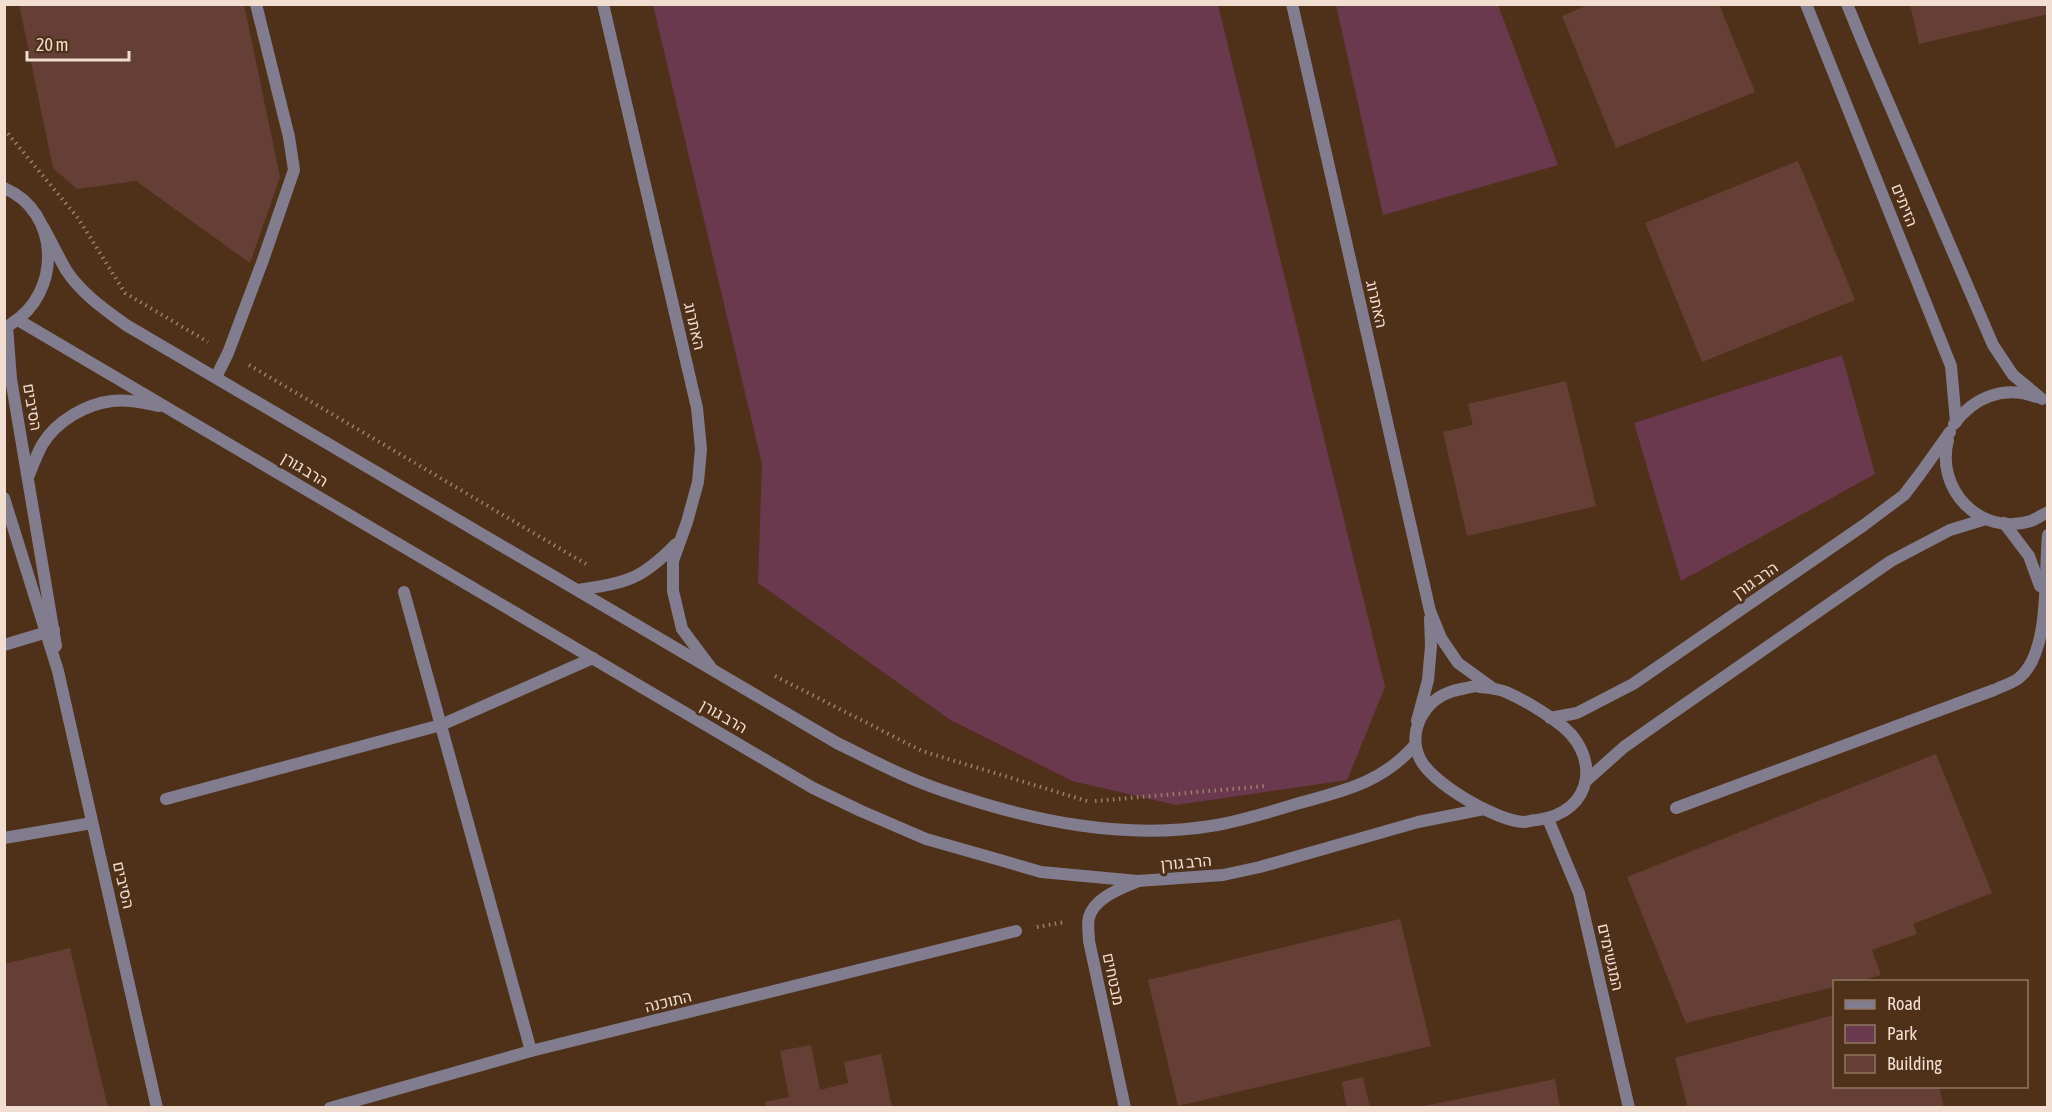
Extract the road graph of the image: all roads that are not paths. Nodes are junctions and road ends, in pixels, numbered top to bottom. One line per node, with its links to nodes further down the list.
1 (256, 4): 10 (street)
2 (603, 4): 20 (street, האתרוג)
3 (1292, 4): 24 (street, האתרוג)
4 (1806, 4): 13 (street, הזיתים)
5 (1847, 4): 11 (street, הזיתים)
6 (6, 187): 7 (street, הרב גורן)
7 (43, 227): 8 (street); 10 (street, הרב גורן)
8 (18, 320): 9 (street); 12 (street, הרב גורן)
9 (5, 327): 14 (street, הסיבים)
10 (216, 377): 21 (street, הרב גורן)
11 (2045, 401): 13 (street, הרב גורן)
12 (169, 408): 14 (street); 27 (street, הרב גורן)
13 (1953, 427): 17 (street, הזיתים); 30 (street, הרב גורן)
14 (28, 476): 25 (street, הסיבים)
15 (4, 498): 25 (street, הסיבים)
16 (2048, 512): 18 (street)
17 (1986, 519): 18 (street); 34 (street)
18 (2004, 523): 23 (street)
19 (2048, 535): 23 (street)
20 (681, 538): 21 (street, האתרוג); 28 (street)
21 (578, 590): 28 (street, הרב גורן)
22 (404, 592): 32 (street)
23 (2043, 596): 36 (street)
24 (1430, 611): 29 (street, האתרוג); 31 (street, האתרוג)
25 (50, 631): 26 (street); 39 (street, הסיבים)
26 (4, 645)
27 (593, 658): 32 (street); 41 (street, הרב גורן)
28 (712, 669): 33 (street, הרב גורן)
29 (1495, 690): 30 (street); 31 (street)
30 (1550, 718): 34 (street)
31 (1417, 721): 33 (street)
32 (441, 725): 35 (street); 43 (street)
33 (1415, 745): 37 (street)
34 (1587, 780): 38 (street)
35 (166, 799)
36 (1676, 808)
37 (1484, 809): 38 (street); 41 (street, הרב גורן)
38 (1548, 819): 47 (street, המגשימים)
39 (93, 823): 40 (street); 44 (street, הסיבים)
40 (4, 838)
41 (1138, 882): 46 (street, מבטחים)
42 (1016, 931): 43 (street, התוכנה)
43 (531, 1052): 45 (street, התוכנה)
44 (157, 1107)
45 (330, 1107)
46 (1125, 1107)
47 (1629, 1107)

